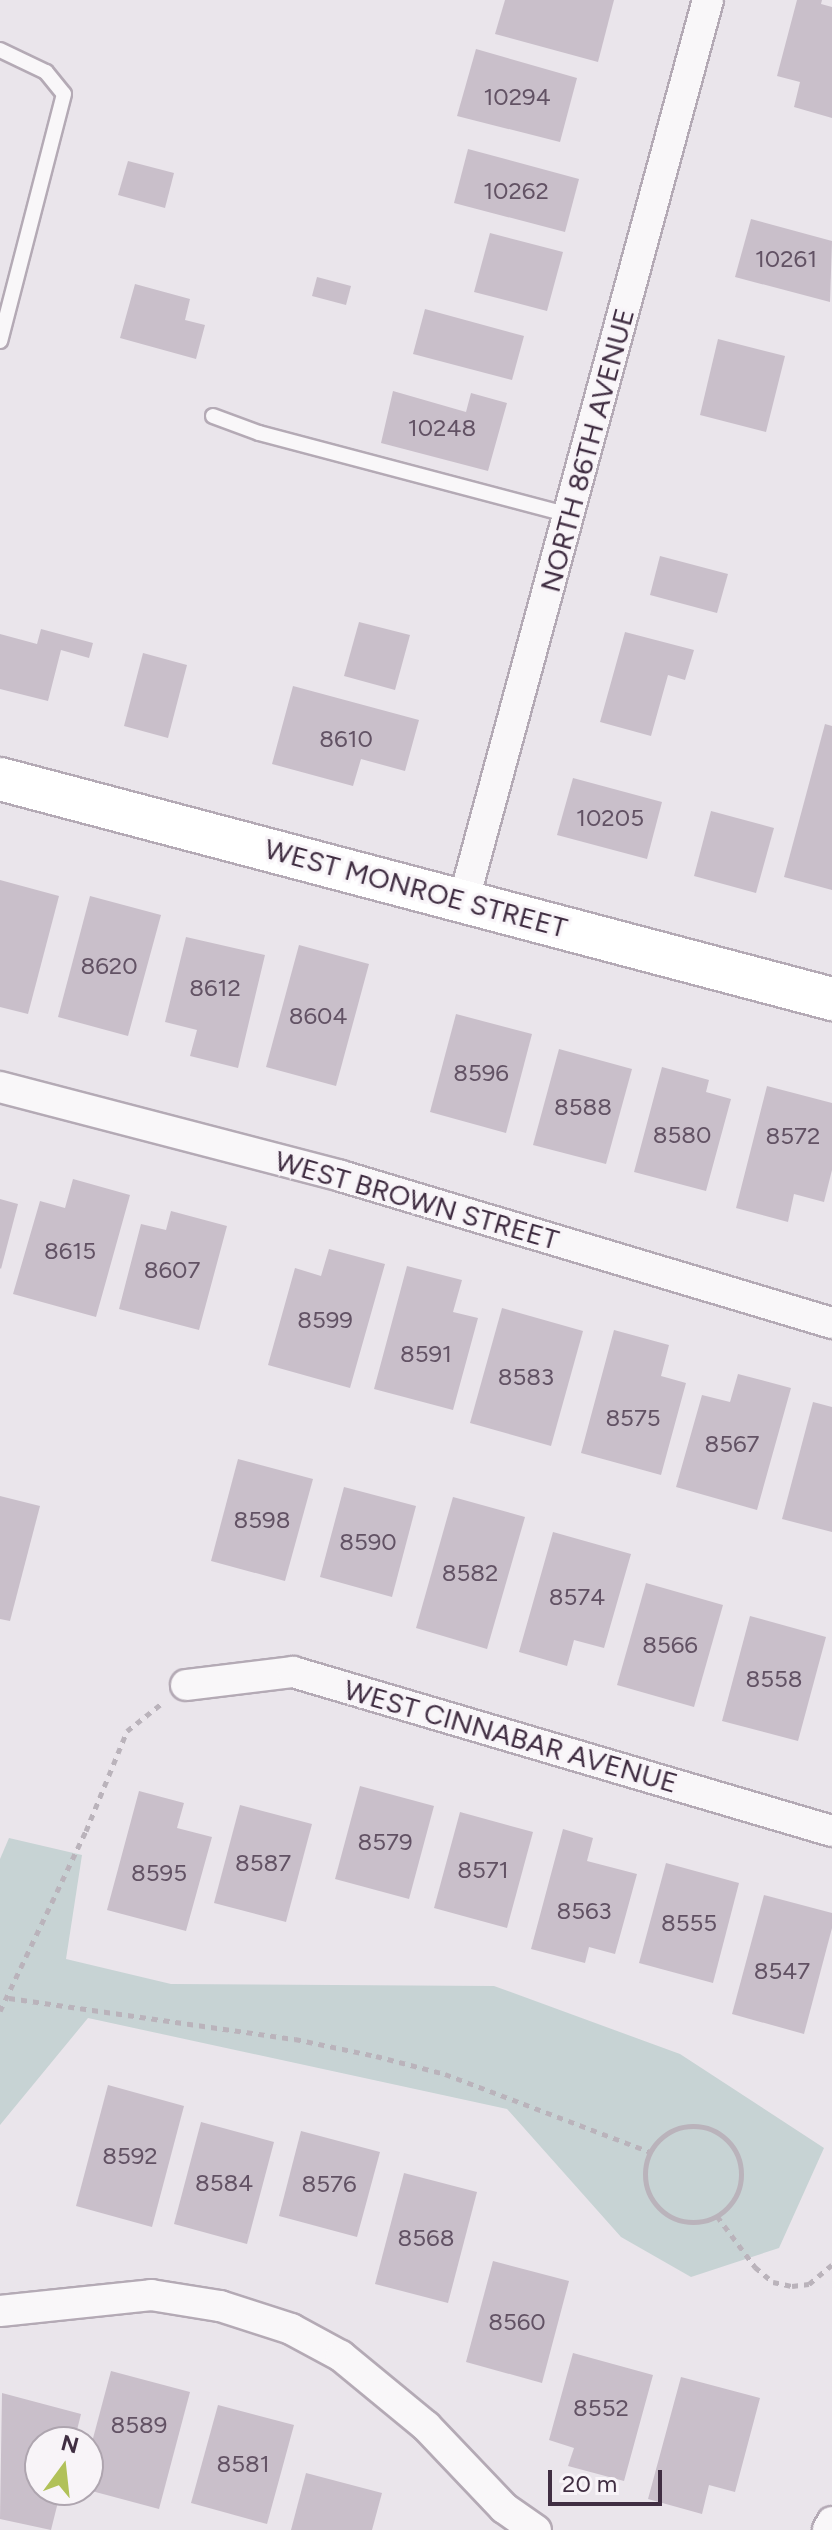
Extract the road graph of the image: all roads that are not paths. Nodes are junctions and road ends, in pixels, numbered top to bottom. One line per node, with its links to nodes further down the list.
1 (708, 0): 5 (street, NORTH 86TH AVENUE)
2 (0, 50): 3 (lane)
3 (0, 341)
4 (213, 416): 5 (lane)
5 (569, 515): 7 (street, NORTH 86TH AVENUE)
6 (0, 779): 7 (street, WEST MONROE STREET)
7 (464, 899): 8 (street, WEST MONROE STREET)
8 (832, 999)
9 (0, 1087): 10 (street, WEST BROWN STREET)
10 (832, 1323)
11 (186, 1685): 12 (street, WEST CINNABAR AVENUE)
12 (832, 1831)
13 (0, 2311): 15 (street)
14 (832, 2522): 16 (street)
15 (536, 2530)
16 (828, 2530)

